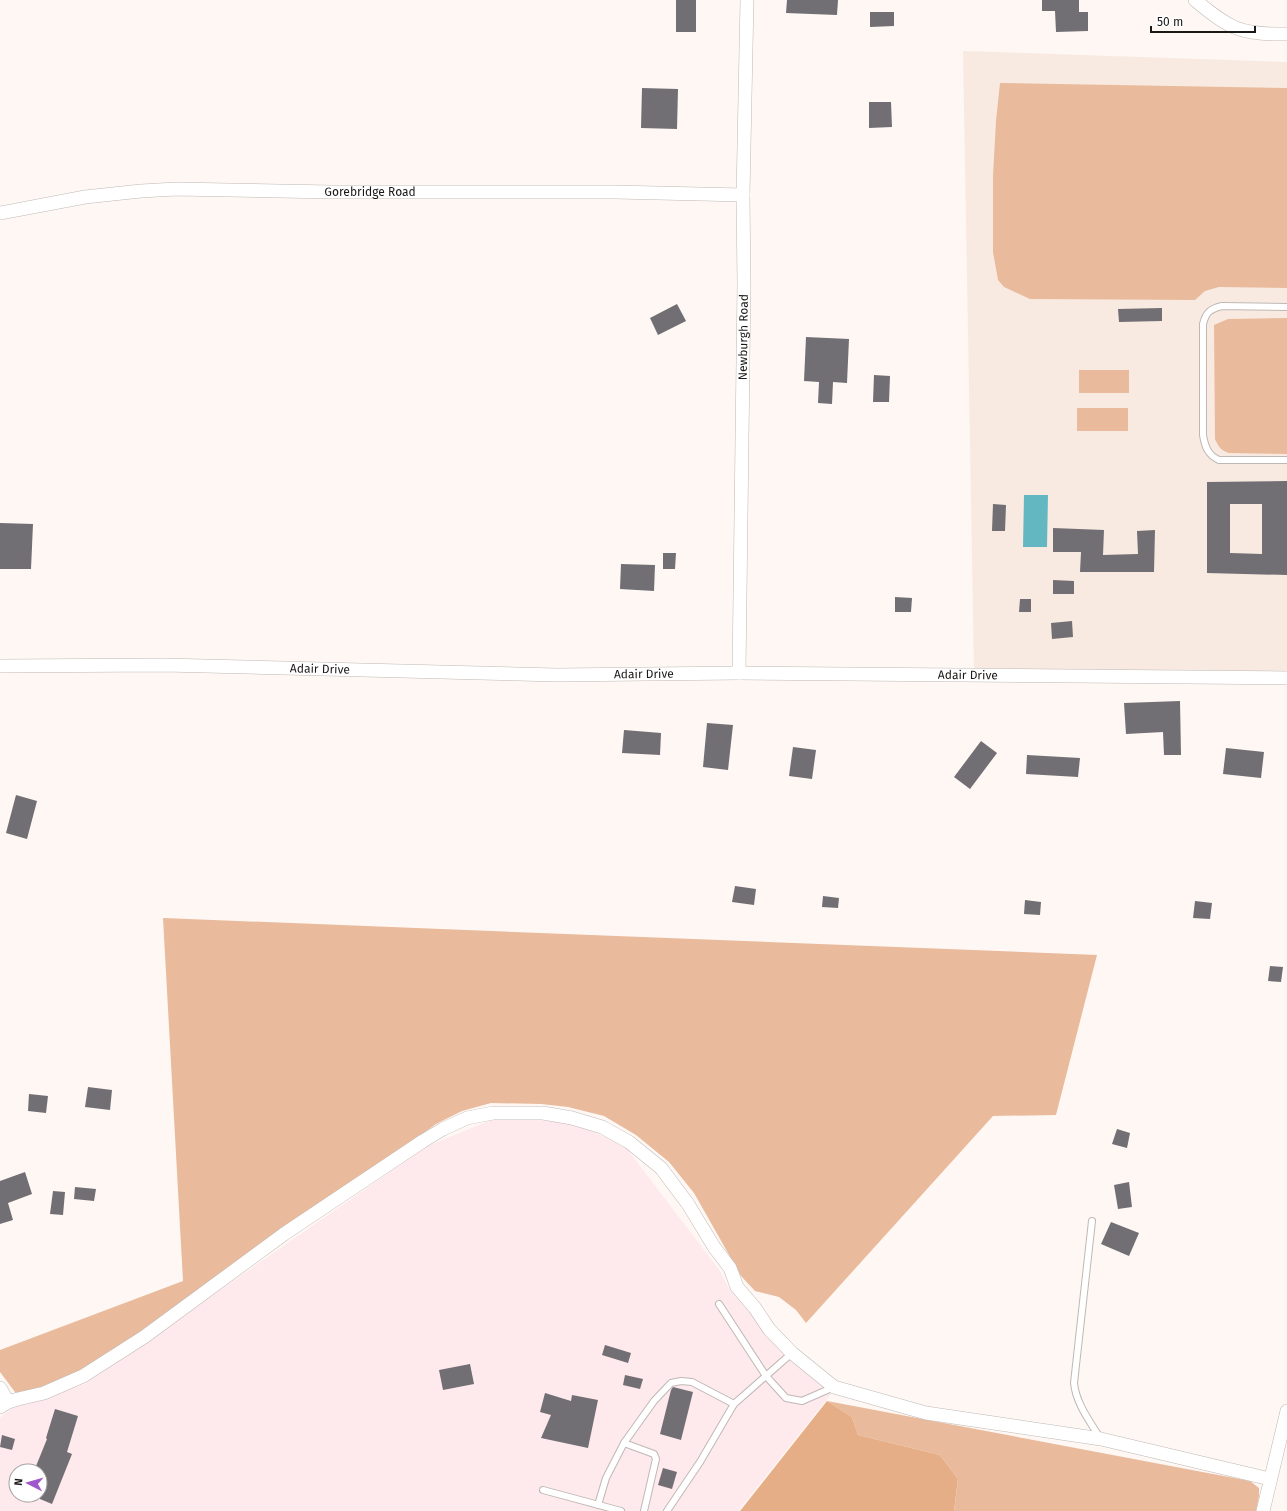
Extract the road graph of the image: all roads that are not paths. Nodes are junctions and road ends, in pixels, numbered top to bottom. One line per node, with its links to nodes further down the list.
1 (747, 0): 4 (street, Newburgh Road)
2 (1195, 0): 3 (street)
3 (1287, 34)
4 (743, 195): 5 (street, Gorebridge Road); 9 (street, Newburgh Road)
5 (0, 213)
6 (1287, 306): 7 (lane)
7 (1287, 460)
8 (0, 666): 9 (street, Adair Drive)
9 (739, 673): 10 (street, Adair Drive)
10 (1287, 678)
11 (1092, 1221): 20 (lane)
12 (719, 1304): 14 (lane)
13 (792, 1353): 14 (lane); 15 (street); 18 (street)
14 (766, 1376): 15 (lane); 17 (lane)
15 (834, 1387): 20 (street)
16 (0, 1388): 18 (street)
17 (734, 1404): 21 (lane); 27 (lane)
18 (4, 1405)
19 (1287, 1411): 22 (street)
20 (1101, 1439): 22 (street)
21 (624, 1443): 24 (lane); 26 (lane)
22 (1270, 1479): 28 (street)
23 (543, 1490): 24 (lane)
24 (598, 1505): 25 (lane)
25 (620, 1511)
26 (644, 1511)
27 (667, 1511)
28 (1263, 1511)

